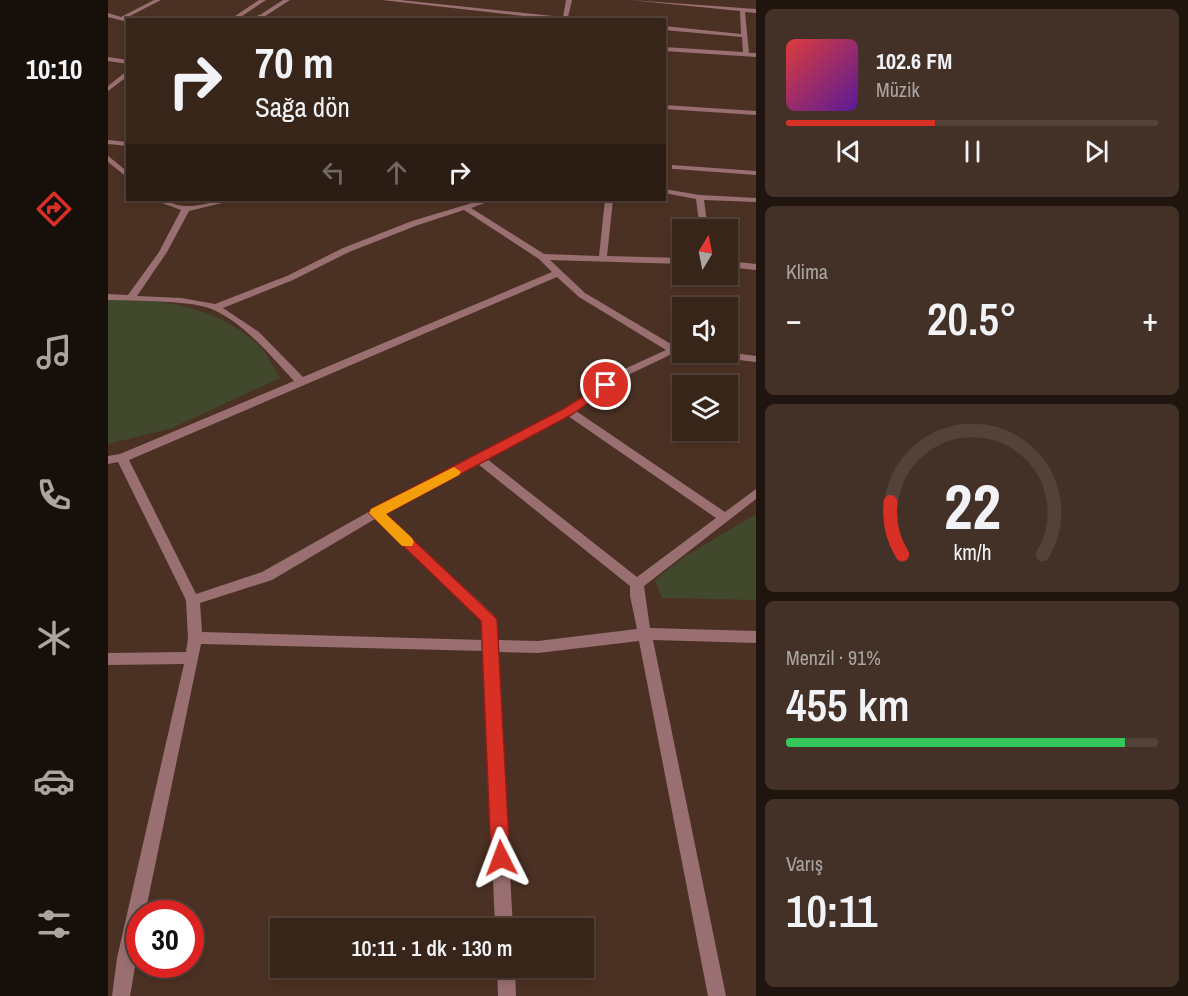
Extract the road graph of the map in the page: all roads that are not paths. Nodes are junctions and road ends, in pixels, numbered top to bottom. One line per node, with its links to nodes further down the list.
1 (158, 0): 11 (street)
2 (263, 0): 12 (street)
3 (287, 0): 13 (street)
4 (385, 0): 14 (street)
5 (569, 0): 15 (street)
6 (633, 0): 7 (street)
7 (673, 2): 8 (street)
8 (742, 9): 9 (street); 18 (street)
9 (756, 10)
10 (108, 15): 16 (street)
11 (127, 18)
12 (234, 18)
13 (256, 18)
14 (556, 18)
15 (566, 18)
16 (125, 19)
17 (666, 28): 18 (street)
18 (745, 36): 20 (street)
19 (666, 49): 20 (street)
20 (746, 55): 21 (street)
21 (756, 55)
22 (108, 59): 23 (street)
23 (126, 62)
24 (118, 68): 25 (street)
25 (126, 70)
26 (126, 73): 27 (street)
27 (108, 89)
28 (666, 107): 29 (street)
29 (756, 113)
30 (108, 142): 31 (street)
31 (126, 144)
32 (108, 158): 35 (street)
33 (675, 167): 34 (street)
34 (756, 173)
35 (126, 174)
36 (666, 190): 37 (street)
37 (700, 197): 38 (street); 45 (street)
38 (756, 200)
39 (161, 201): 44 (street)
40 (226, 201): 44 (street)
41 (485, 201): 43 (street)
42 (609, 201): 47 (street)
43 (464, 207): 46 (street); 54 (street)
44 (186, 209): 53 (street)
45 (703, 219)
46 (542, 257): 47 (street); 51 (street)
47 (603, 257): 48 (street)
48 (672, 260)
49 (738, 265): 50 (street)
50 (756, 267)
51 (558, 273): 55 (street); 59 (street)
52 (108, 297): 53 (street)
53 (130, 297): 54 (street)
54 (216, 307): 59 (street)
55 (672, 348)
56 (672, 353): 60 (street)
57 (738, 357): 58 (street)
58 (756, 359)
59 (302, 383): 61 (street)
60 (569, 411): 62 (street); 66 (street)
61 (122, 458): 63 (street); 68 (street)
62 (479, 459): 65 (street); 67 (street)
63 (108, 460)
64 (756, 493): 66 (street)
65 (376, 513): 68 (street); 72 (street)
66 (725, 518): 67 (street)
67 (637, 584): 69 (street)
68 (193, 600): 71 (street)
69 (645, 634): 70 (street); 72 (street); 79 (street)
70 (756, 637)
71 (195, 638): 72 (street); 73 (street)
72 (490, 645): 75 (street)
73 (192, 658): 74 (street); 77 (street)
74 (108, 659)
75 (504, 918)
76 (506, 978): 78 (street)
77 (121, 996)
78 (507, 996)
79 (717, 996)

